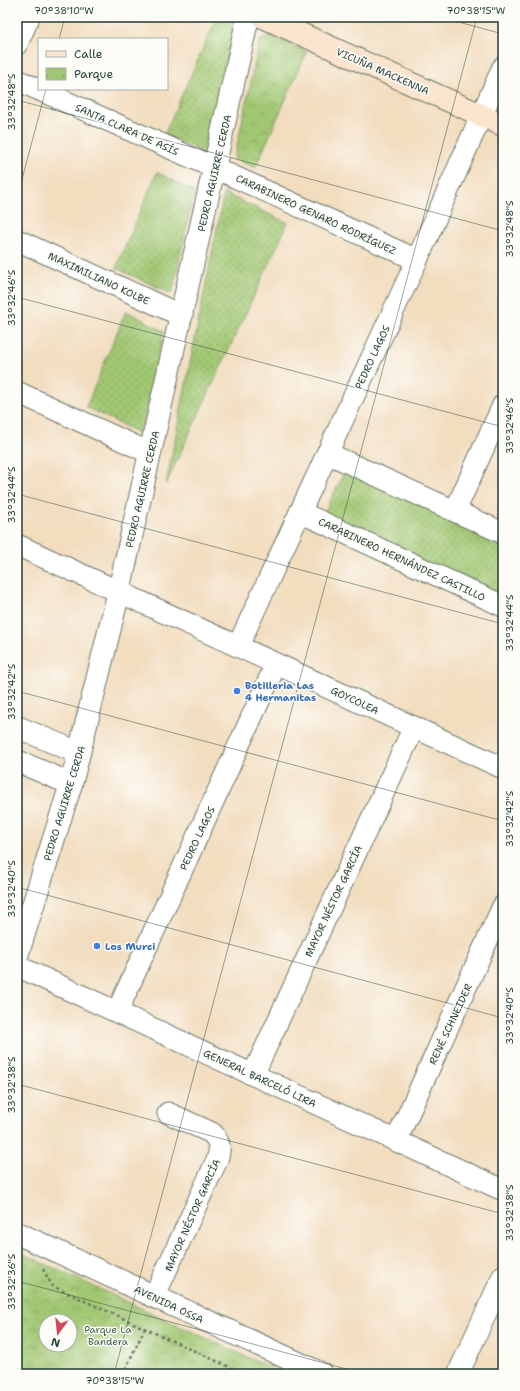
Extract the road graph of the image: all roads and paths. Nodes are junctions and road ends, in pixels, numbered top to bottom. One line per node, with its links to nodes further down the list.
1 (29, 17): 4 (street)
2 (248, 17): 11 (street, PEDRO AGUIRRE CERDA)
3 (263, 17): 9 (main road, VICUÑA MACKENNA)
4 (17, 44)
5 (503, 67): 9 (street, PEDRO LAGOS)
6 (17, 80): 7 (street, SANTA CLARA DE ASÍS)
7 (38, 89)
8 (40, 90): 11 (street, SANTA CLARA DE ASÍS)
9 (481, 115): 10 (main road, VICUÑA MACKENNA); 13 (street, PEDRO LAGOS)
10 (503, 125)
11 (215, 168): 13 (street, CARABINERO GENARO RODRÍGUEZ); 14 (street, PEDRO AGUIRRE CERDA)
12 (17, 240): 14 (street, MAXIMILIANO KOLBE)
13 (417, 260): 17 (street, PEDRO LAGOS)
14 (182, 316): 18 (street, PEDRO AGUIRRE CERDA)
15 (17, 392): 18 (street)
16 (503, 405): 19 (street)
17 (327, 452): 19 (street); 20 (street, PEDRO LAGOS)
18 (150, 453): 23 (street, PEDRO AGUIRRE CERDA)
19 (455, 511): 21 (street)
20 (300, 512): 24 (street, CARABINERO HERNÁNDEZ CASTILLO); 25 (street, PEDRO LAGOS)
21 (503, 534)
22 (17, 544): 23 (street, GOYCOLEA)
23 (119, 591): 25 (street, GOYCOLEA); 29 (street, PEDRO AGUIRRE CERDA)
24 (503, 606)
25 (238, 646): 26 (street, GOYCOLEA)
26 (276, 664): 28 (street, GOYCOLEA); 36 (street, PEDRO LAGOS)
27 (17, 727): 29 (street)
28 (414, 727): 31 (street, GOYCOLEA); 37 (street, MAYOR NÉSTOR GARCÍA)
29 (80, 753): 32 (street, PEDRO AGUIRRE CERDA)
30 (17, 761): 32 (street)
31 (503, 768)
32 (71, 784): 34 (street, PEDRO AGUIRRE CERDA)
33 (503, 906): 39 (street, RENÉ SCHNEIDER)
34 (17, 956)
35 (17, 966): 36 (street, GENERAL BARCELÓ LIRA)
36 (118, 1012): 37 (street, GENERAL BARCELÓ LIRA)
37 (253, 1075): 39 (street, GENERAL BARCELÓ LIRA)
38 (168, 1113): 44 (street, MAYOR NÉSTOR GARCÍA)
39 (396, 1141): 40 (street, GENERAL BARCELÓ LIRA)
40 (503, 1190)
41 (17, 1233): 44 (street, AVENIDA OSSA)
42 (36, 1266): 45 (path)
43 (503, 1276): 49 (street)
44 (154, 1296): 48 (street, AVENIDA OSSA)
45 (145, 1328): 46 (path); 47 (path)
46 (123, 1374)
47 (245, 1374)
48 (322, 1374)
49 (458, 1374)

